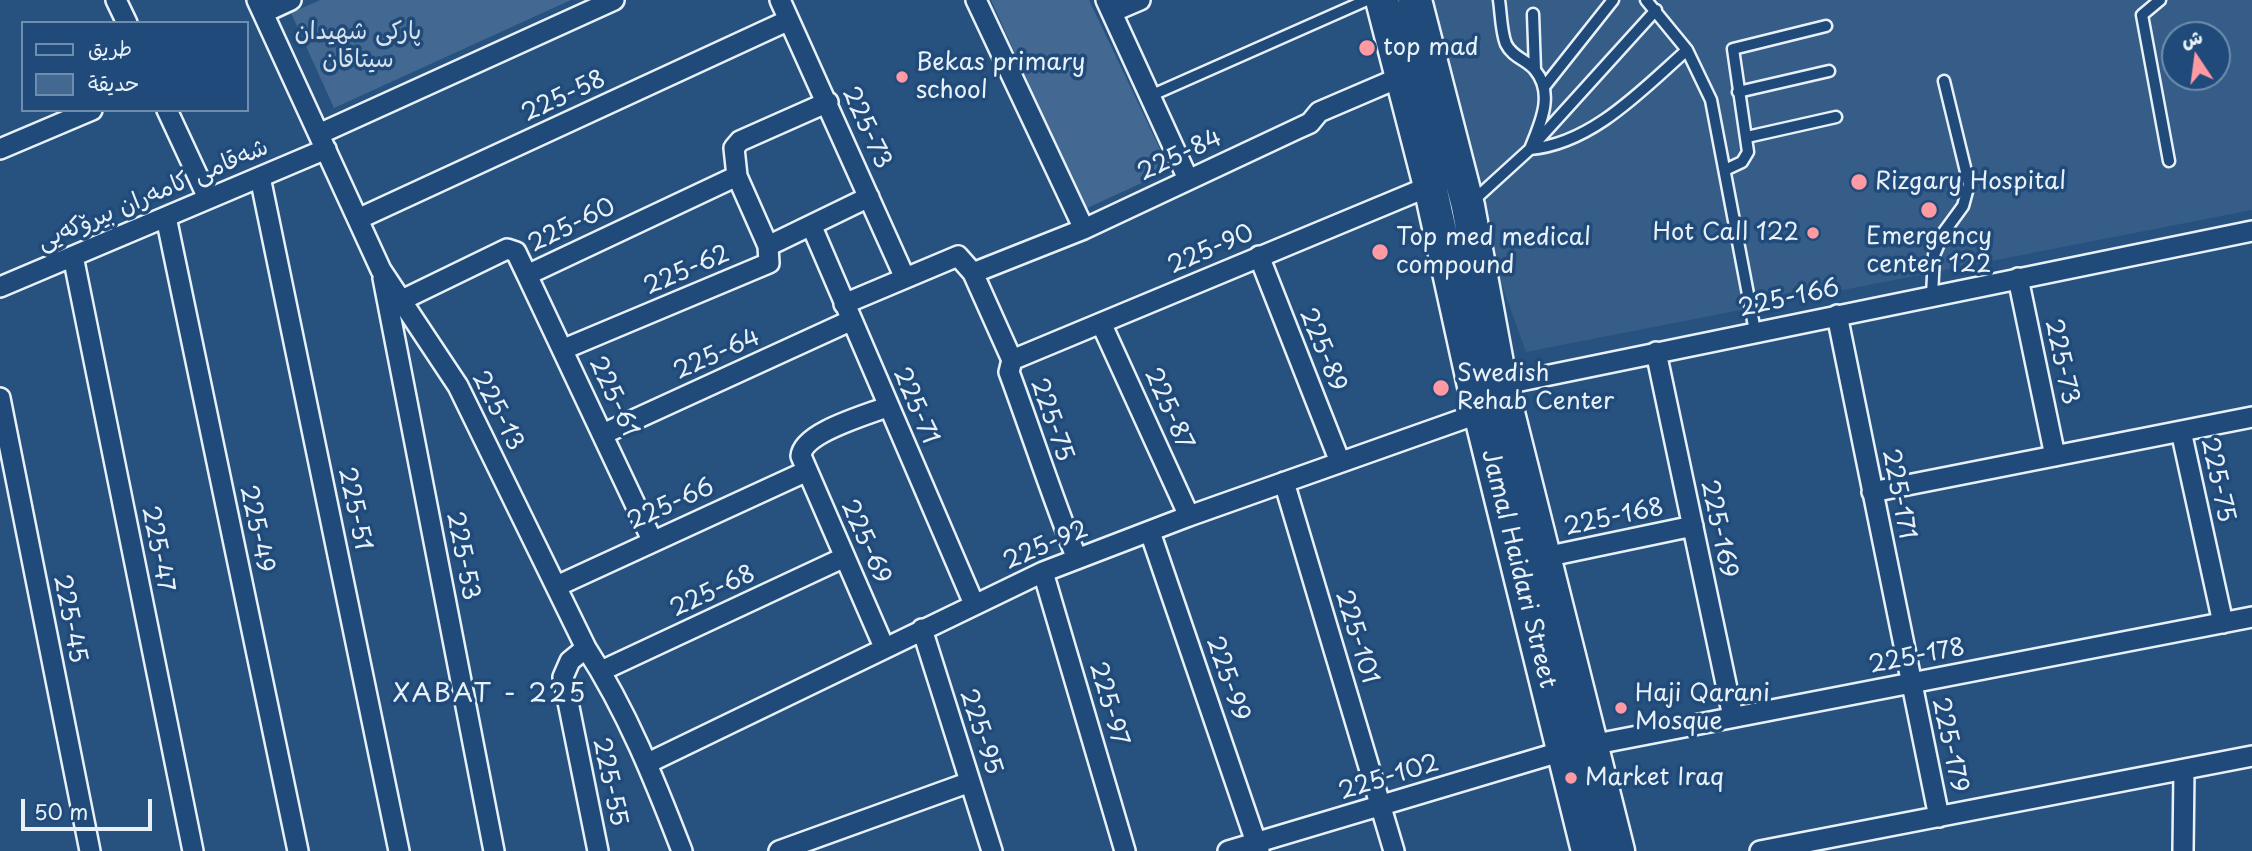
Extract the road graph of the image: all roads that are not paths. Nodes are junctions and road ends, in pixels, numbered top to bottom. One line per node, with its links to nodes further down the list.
1 (116, 0): 19 (street)
2 (291, 0): 14 (street)
3 (614, 0): 34 (street, شه‌قامی كامەران بیرۆكەیی)
4 (780, 0): 18 (street, 225-73)
5 (976, 0): 49 (street)
6 (1140, 0): 15 (street)
7 (1367, 0): 28 (lane)
8 (1382, 0): 24 (main road, Jamal Haidari Street)
9 (1415, 0): 45 (main road, Jamal Haidari Street)
10 (1499, 0): 22 (lane)
11 (1613, 0): 26 (lane)
12 (1646, 0): 16 (lane)
13 (2160, 0): 37 (lane)
14 (260, 6): 34 (street, 225-13)
15 (1109, 6): 28 (street)
16 (1656, 10): 21 (lane); 36 (lane)
17 (1533, 14): 22 (lane)
18 (789, 20): 29 (street, 225-73); 47 (street, 225-58)
19 (126, 21)
20 (1826, 26): 27 (lane)
21 (1687, 50): 36 (lane); 38 (lane)
22 (1535, 69): 26 (lane)
23 (1829, 71): 27 (lane)
24 (1403, 76): 41 (street, 225-84); 42 (main road, Jamal Haidari Street)
25 (1944, 81): 60 (lane)
26 (1544, 87): 36 (lane)
27 (1738, 92): 33 (lane)
28 (1150, 96): 41 (street)
29 (828, 102): 39 (street); 43 (street, 225-73)
30 (87, 112): 35 (street)
31 (168, 112): 44 (street)
32 (1836, 117): 33 (lane)
33 (1747, 137): 38 (lane)
34 (323, 141): 40 (street, شه‌قامی كامەران بیرۆكەیی); 47 (street, 225-13)
35 (0, 149)
36 (1530, 149): 45 (lane)
37 (2169, 161)
38 (1725, 170): 65 (lane)
39 (737, 176): 51 (street); 56 (street, 225-60)
40 (260, 177): 44 (street, شه‌قامی كامەران بیرۆكەیی); 110 (street, 225-51)
41 (1188, 179): 49 (street, 225-84)
42 (1430, 186): 53 (street, 225-90); 72 (main road, Jamal Haidari Street)
43 (869, 197): 48 (street); 57 (street, 225-73)
44 (208, 198): 46 (street, شه‌قامی كامەران بیرۆكەیی)
45 (1468, 206): 69 (main road, Jamal Haidari Street)
46 (166, 217): 52 (street, شه‌قامی كامەران بیرۆكەیی); 109 (street, 225-49)
47 (358, 219): 55 (street, 225-13)
48 (812, 227): 51 (street); 62 (street, 225-71)
49 (1084, 229): 54 (street, 225-84)
50 (2251, 235): 58 (street, 225-166)
51 (768, 246): 66 (street, 225-62)
52 (73, 256): 59 (street, شه‌قامی كامەران بیرۆكەیی); 108 (street, 225-47)
53 (1259, 256): 64 (street, 225-90); 77 (street, 225-89)
54 (968, 267): 57 (street, 225-84); 68 (street, 225-75)
55 (381, 270): 61 (street, 225-13); 111 (street, 225-53)
56 (527, 275): 61 (street, 225-60); 66 (street, 225-61)
57 (905, 278): 62 (street, 225-64)
58 (2018, 278): 60 (street, 225-166); 76 (street, 225-73)
59 (0, 287)
60 (1932, 296): 63 (street, 225-166)
61 (402, 300): 89 (street, 225-13)
62 (848, 312): 71 (street, 225-71); 75 (street, 225-64)
63 (1837, 315): 65 (street, 225-166); 80 (street, 225-171)
64 (1101, 323): 68 (street, 225-90); 81 (street, 225-87)
65 (1755, 331): 67 (street, 225-166)
66 (564, 349): 75 (street, 225-61)
67 (1656, 352): 69 (street, 225-166); 82 (street, 225-169)
68 (1012, 360): 87 (street, 225-75)
69 (1502, 385): 86 (main road, Jamal Haidari Street)
70 (0, 397): 107 (street, 225-45)
71 (889, 406): 78 (street); 90 (street, 225-71)
72 (1480, 413): 77 (street, 225-92); 99 (main road, Jamal Haidari Street)
73 (2252, 417): 74 (street)
74 (2181, 431): 76 (street); 92 (street, 225-75)
75 (603, 434): 84 (street, 225-61)
76 (2056, 456): 80 (street)
77 (1340, 462): 79 (street, 225-92)
78 (804, 464): 84 (street, 225-66); 85 (street, 225-69)
79 (1284, 482): 81 (street, 225-92); 104 (street, 225-101)
80 (1872, 492): 97 (street, 225-171)
81 (1189, 516): 83 (street, 225-92)
82 (1693, 526): 86 (street, 225-168); 98 (street, 225-169)
83 (1150, 531): 87 (street, 225-92); 106 (street, 225-99)
84 (652, 540): 89 (street, 225-66)
85 (845, 556): 94 (street, 225-69); 96 (street, 225-68)
86 (1545, 557): 99 (main road, Jamal Haidari Street)
87 (1077, 559): 88 (street, 225-92)
88 (1043, 572): 90 (street, 225-92); 116 (street, 225-97)
89 (556, 586): 95 (street, 225-13)
90 (974, 604): 93 (street, 225-92)
91 (2252, 617): 92 (street, 225-178)
92 (2223, 622): 97 (street, 225-178)
93 (922, 629): 94 (street, 225-92); 103 (street, 225-95)
94 (884, 647): 101 (street, 225-92)
95 (586, 648): 96 (street, 225-13); 112 (street, 225-55)
96 (601, 671): 101 (street, 225-13)
97 (1912, 683): 98 (street, 225-178); 105 (street, 225-179)
98 (1733, 717): 99 (street, 225-178)
99 (1577, 748): 104 (street, 225-102); 119 (main road, Jamal Haidari Street); 120 (main road, Jamal Haidari Street)
100 (2252, 756): 102 (street)
101 (648, 763): 113 (street, 225-13)
102 (2184, 769): 105 (street); 122 (street)
103 (970, 782): 114 (street); 115 (street, 225-95)
104 (1381, 805): 106 (street, 225-102); 118 (street, 225-101)
105 (1939, 817): 121 (street)
106 (1258, 847): 117 (street, 225-102)
107 (90, 851)
108 (193, 851)
109 (298, 851)
110 (400, 851)
111 (494, 851)
112 (598, 851)
113 (682, 851)
114 (779, 851)
115 (992, 851)
116 (1125, 851)
117 (1228, 851)
118 (1394, 851)
119 (1588, 851)
120 (1618, 851)
121 (1764, 851)
122 (2183, 851)

